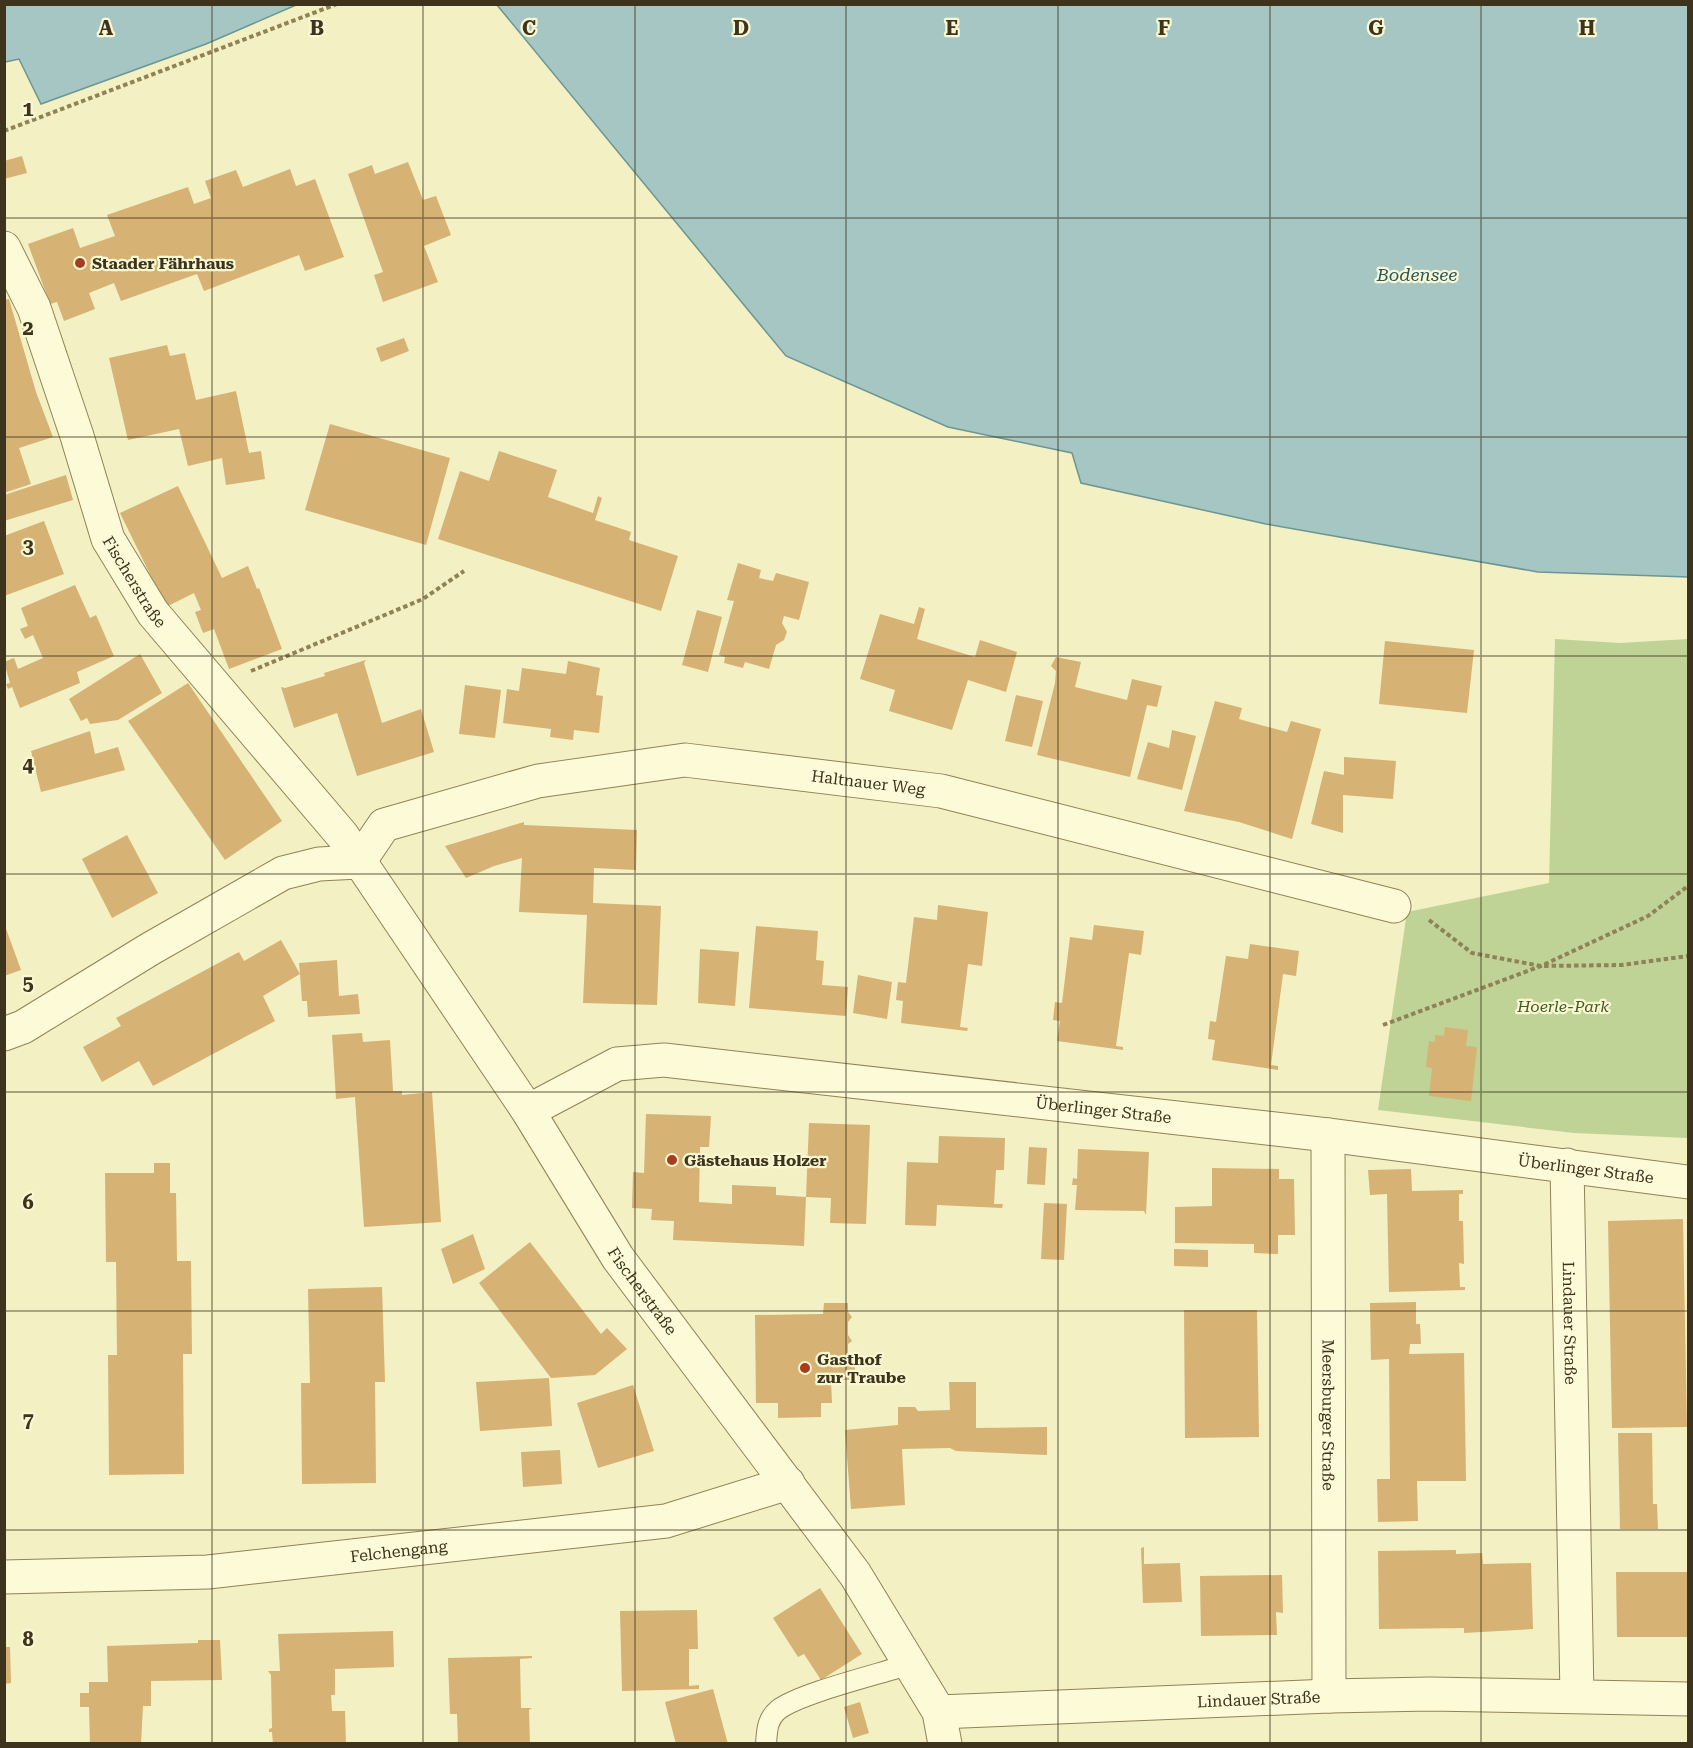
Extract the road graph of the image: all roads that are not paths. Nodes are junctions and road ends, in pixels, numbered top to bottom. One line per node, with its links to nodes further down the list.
1 (4, 248): 2 (street, Fischerstraße)
2 (359, 862): 3 (street, Haltnauer Weg); 4 (street); 5 (street, Fischerstraße)
3 (1408, 910)
4 (4, 1034)
5 (528, 1111): 6 (street, Überlinger Straße); 9 (street, Fischerstraße)
6 (1328, 1135): 7 (street, Überlinger Straße); 12 (street, Meersburger Straße)
7 (1567, 1166): 8 (street, Überlinger Straße); 13 (street, Lindauer Straße)
8 (1689, 1182)
9 (788, 1483): 10 (street, Felchengang); 11 (street, Fischerstraße)
10 (4, 1577)
11 (910, 1664): 15 (street, Fischerstraße); 16 (lane)
12 (1329, 1696): 13 (street, Lindauer Straße); 15 (street, Lindauer Straße)
13 (1577, 1696): 14 (street, Lindauer Straße)
14 (1689, 1699)
15 (939, 1712): 17 (street)
16 (766, 1743)
17 (945, 1743)

